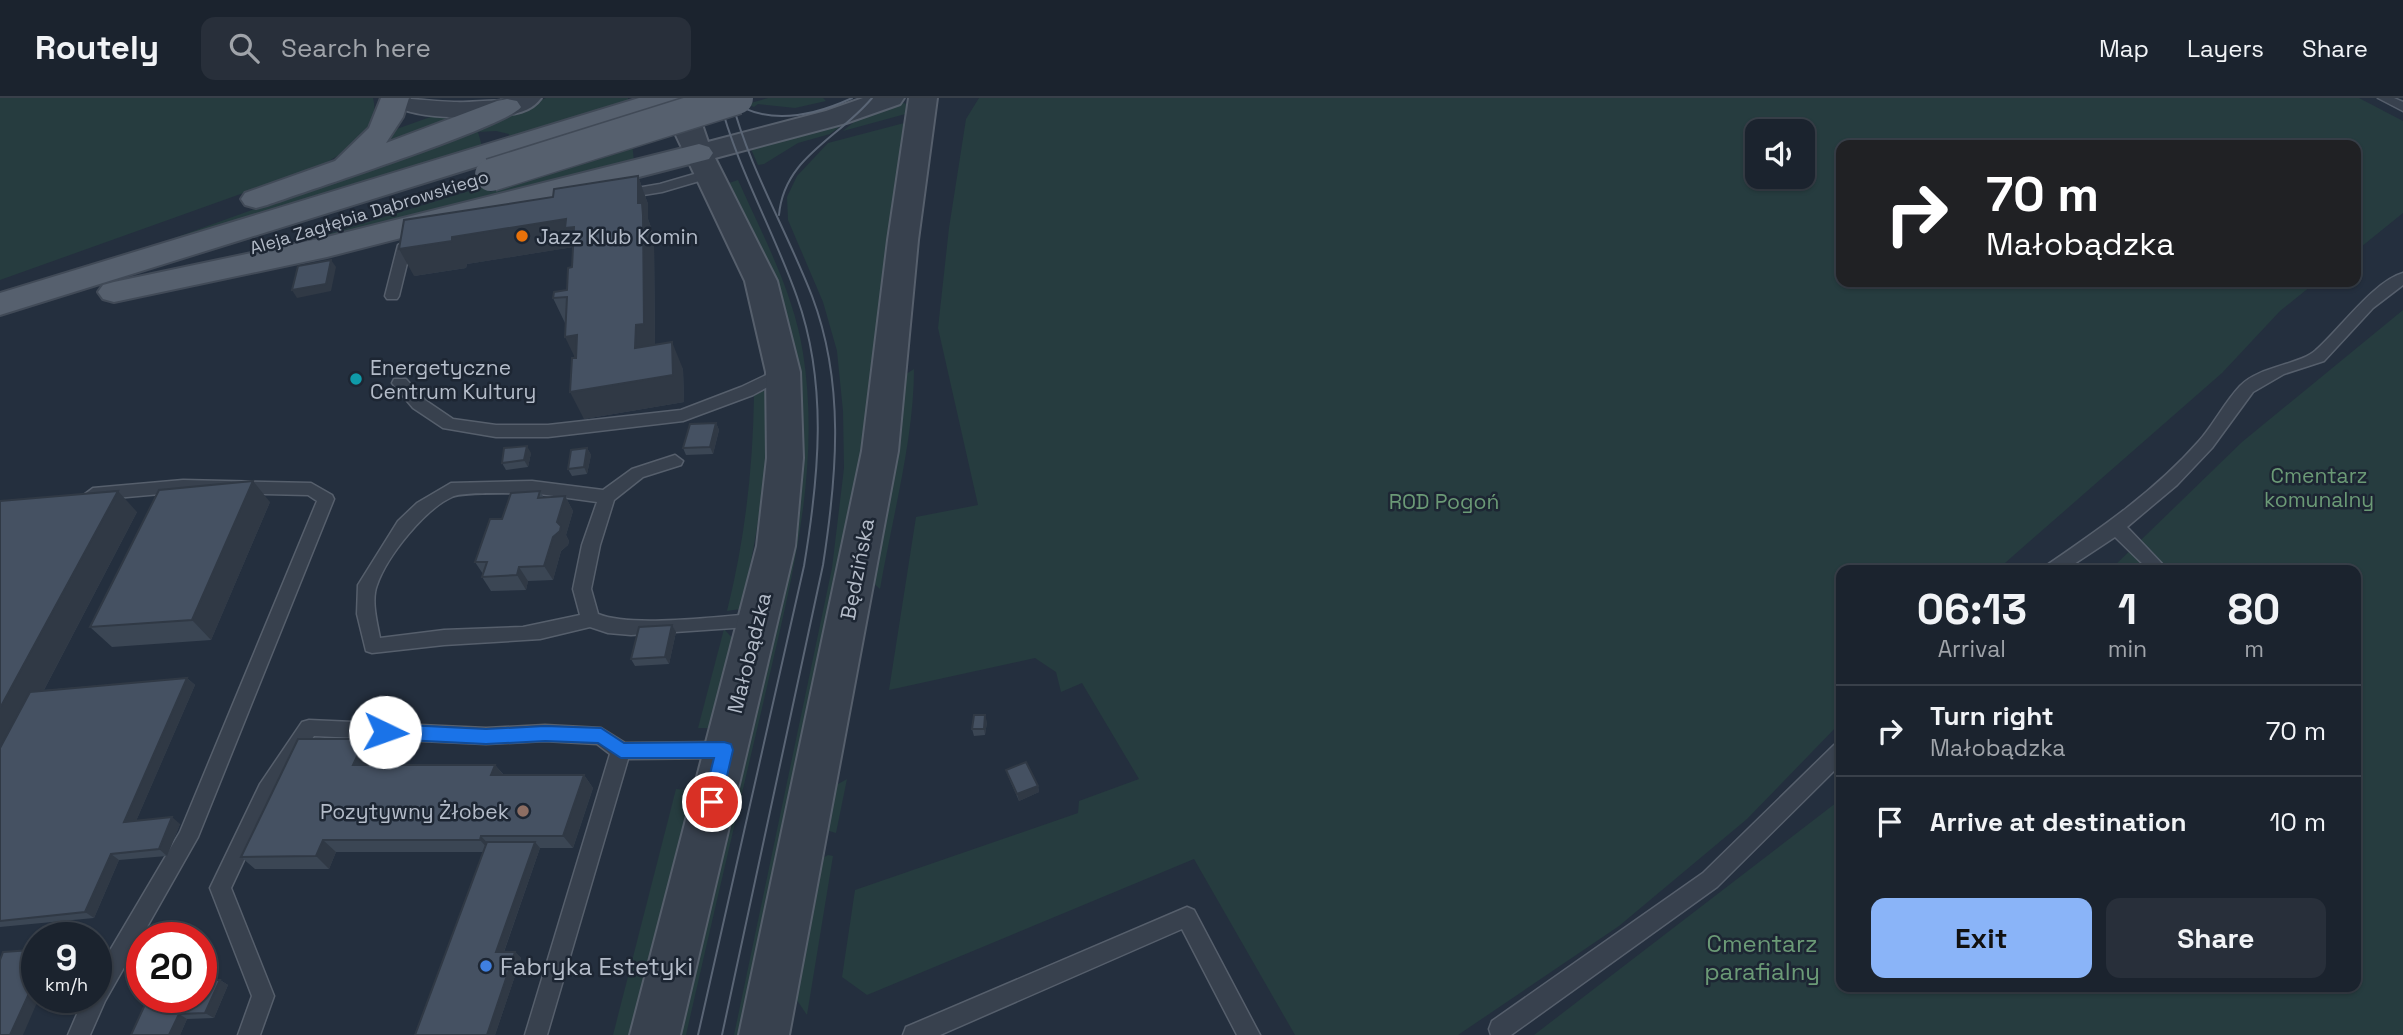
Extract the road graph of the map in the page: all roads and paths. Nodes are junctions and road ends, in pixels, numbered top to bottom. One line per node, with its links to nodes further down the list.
1 (397, 98): 8 (street); 12 (main road)
2 (668, 98): 10 (main road, Aleja Zagłębia Dąbrowskiego)
3 (679, 98): 11 (street)
4 (737, 98): 10 (main road, Aleja Zagłębia Dąbrowskiego, bridge)
5 (890, 98): 11 (street)
6 (923, 98): 41 (street, Będzińska)
7 (2384, 98): 9 (lane)
8 (517, 102): 12 (main road)
9 (2403, 107)
10 (489, 164): 16 (main road, Aleja Zagłębia Dąbrowskiego); 19 (main road, Aleja Zagłębia Dąbrowskiego)
11 (704, 164): 13 (lane); 16 (main road); 21 (street)
12 (336, 171): 17 (main road)
13 (600, 198)
14 (472, 226): 18 (lane)
15 (2403, 278): 26 (lane)
16 (102, 294): 20 (main road, Aleja Zagłębia Dąbrowskiego)
17 (0, 295)
18 (392, 296)
19 (0, 304)
20 (0, 326)
21 (783, 372): 22 (lane); 30 (street, Małobądzka)
22 (400, 383)
23 (675, 461): 25 (lane)
24 (79, 495): 34 (lane)
25 (607, 497): 29 (lane); 29 (lane)
26 (2116, 527): 27 (lane); 28 (lane)
27 (2060, 565)
28 (2154, 565)
29 (590, 619): 30 (lane)
30 (757, 621): 31 (street, Małobądzka)
31 (724, 750): 32 (lane); 40 (street, Małobądzka)
32 (621, 751): 38 (lane); 39 (lane)
33 (1836, 756): 36 (lane)
34 (112, 968)
35 (89, 1013): 37 (lane)
36 (1499, 1033)
37 (79, 1035)
38 (249, 1035)
39 (536, 1035)
40 (655, 1035)
41 (764, 1035)
42 (914, 1035): 43 (lane)
43 (1249, 1035)

